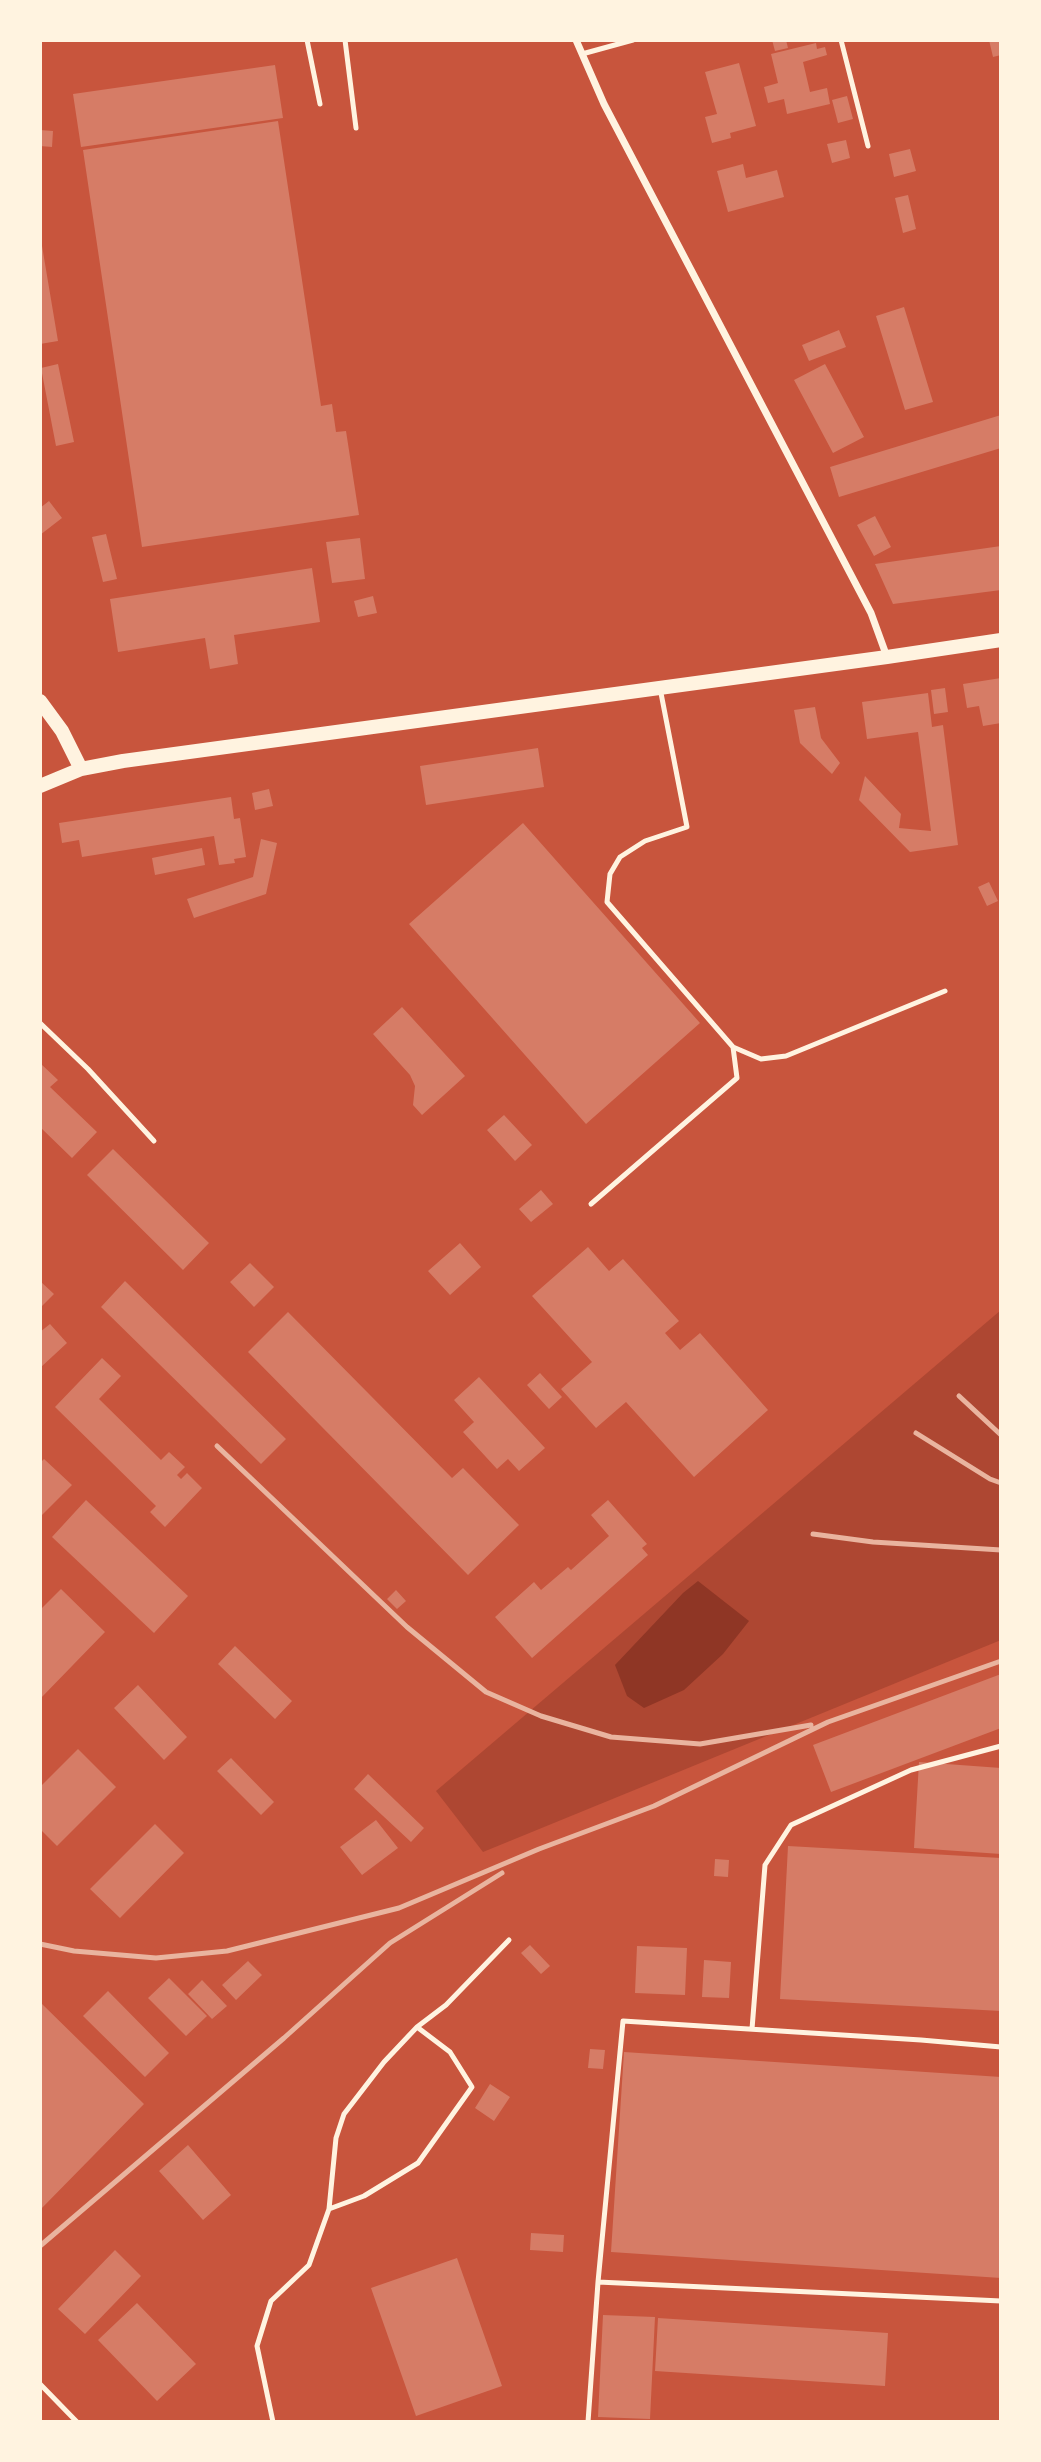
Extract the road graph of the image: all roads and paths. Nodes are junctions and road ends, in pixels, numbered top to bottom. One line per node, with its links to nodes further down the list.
1 (307, 40): 7 (lane)
2 (345, 40): 8 (lane)
3 (576, 40): 6 (street)
4 (633, 40): 6 (lane)
5 (841, 40): 9 (lane)
6 (582, 54): 11 (street)
7 (320, 104)
8 (356, 128)
9 (869, 146)
10 (1001, 640): 11 (main road)
11 (887, 657): 12 (main road)
12 (660, 688): 14 (main road); 18 (lane)
13 (40, 701): 14 (main road)
14 (81, 769): 15 (main road)
15 (40, 786)
16 (945, 991): 18 (lane)
17 (40, 1023): 19 (lane)
18 (733, 1047): 20 (lane)
19 (154, 1141)
20 (591, 1204)
21 (1001, 1746): 24 (lane)
22 (509, 1940): 23 (lane)
23 (417, 2027): 26 (lane); 26 (lane)
24 (752, 2029): 25 (lane); 27 (lane)
25 (1001, 2047)
26 (329, 2209): 31 (lane)
27 (598, 2282): 28 (lane); 32 (lane)
28 (1001, 2301)
29 (40, 2384): 30 (lane)
30 (77, 2422)
31 (273, 2422)
32 (588, 2422)

